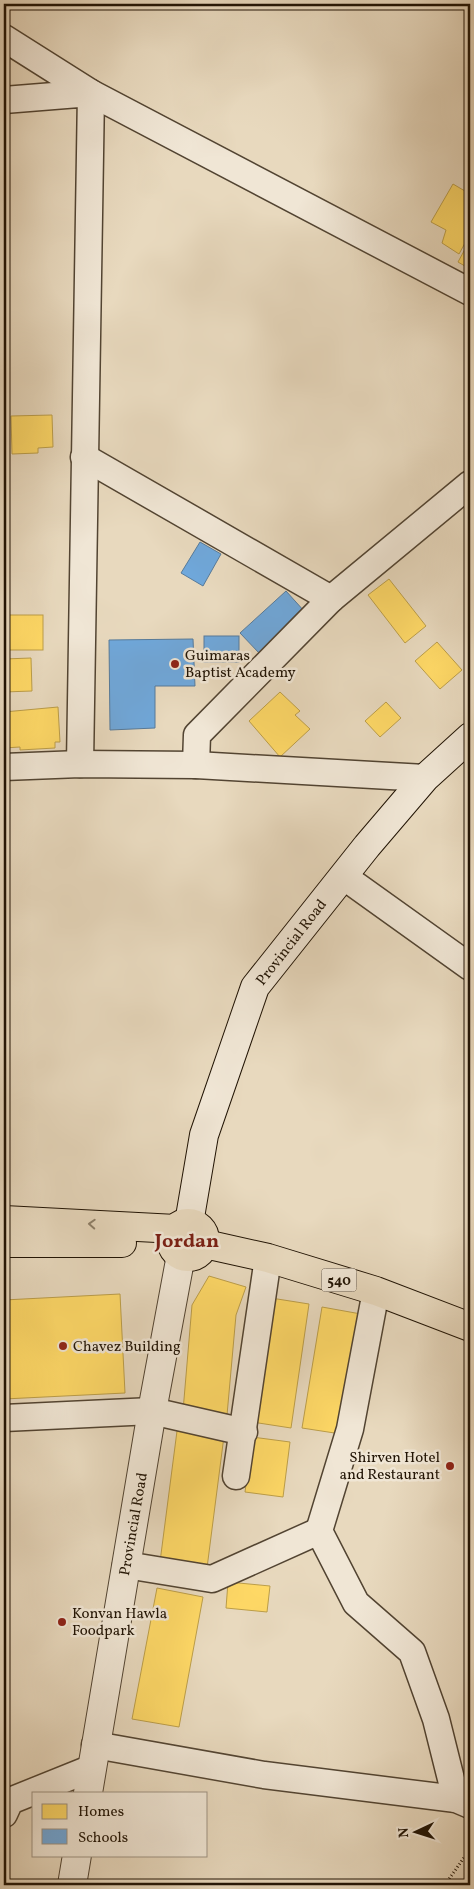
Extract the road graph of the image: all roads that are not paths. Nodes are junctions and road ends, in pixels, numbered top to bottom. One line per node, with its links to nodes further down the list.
1 (4, 38): 2 (street)
2 (91, 93): 3 (street); 4 (street); 5 (street)
3 (4, 100)
4 (470, 292)
5 (84, 457): 7 (street); 9 (street)
6 (470, 484): 7 (street)
7 (331, 599): 10 (street)
8 (470, 737): 12 (main road, Provincial Road)
9 (80, 764): 10 (street); 11 (street)
10 (196, 765): 12 (street)
11 (4, 767)
12 (425, 778): 13 (main road, Provincial Road)
13 (343, 876): 14 (street); 16 (main road, Provincial Road)
14 (470, 967)
15 (4, 1220): 16 (main road, 540, one-way to 15)
16 (185, 1239): 17 (main road, 540); 18 (main road, 540); 21 (main road, Provincial Road)
17 (4, 1243)
18 (268, 1258): 19 (main road, 540); 23 (street)
19 (376, 1291): 20 (main road, 540); 25 (street)
20 (470, 1327)
21 (152, 1411): 22 (street); 23 (street); 26 (main road, Provincial Road)
22 (4, 1418)
23 (244, 1432): 24 (street)
24 (236, 1476)
25 (320, 1531): 26 (street); 30 (street)
26 (126, 1565): 27 (main road, Provincial Road)
27 (92, 1769): 29 (street); 30 (street)
28 (32, 1792): 31 (street)
29 (33, 1792)
30 (463, 1802)
31 (4, 1814)
32 (77, 1856): 33 (main road)
33 (72, 1885)

